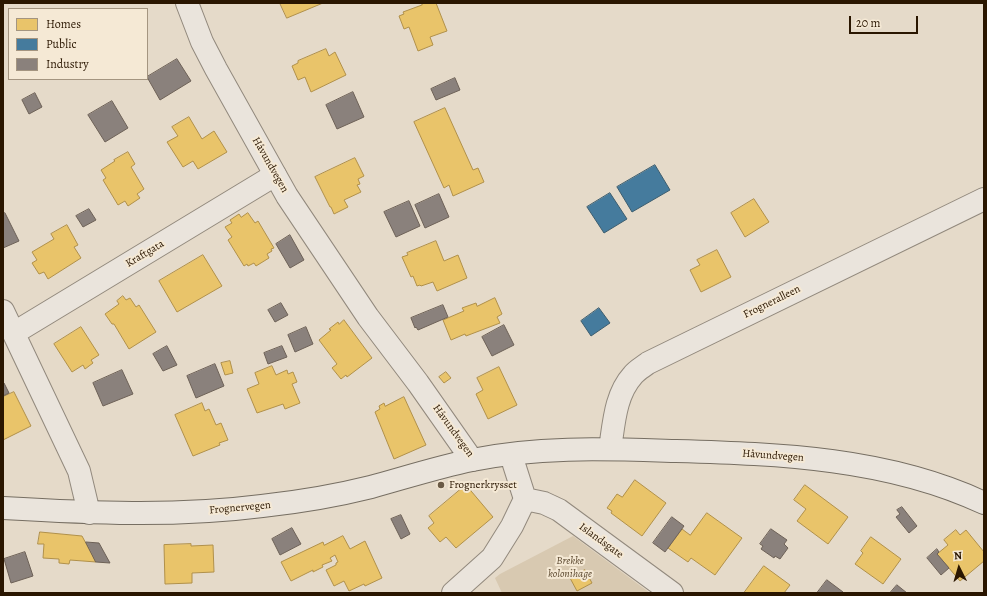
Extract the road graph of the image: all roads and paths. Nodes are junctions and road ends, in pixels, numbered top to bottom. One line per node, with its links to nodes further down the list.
1 (187, 3): 2 (street, Håvundvegen)
2 (275, 175): 5 (street, Kraftgata); 8 (street, Håvundvegen)
3 (984, 199): 6 (street, Frogneralleen)
4 (3, 311): 5 (street)
5 (14, 332): 12 (street)
6 (610, 449): 7 (street, Håvundvegen); 10 (street, Håvundvegen)
7 (511, 454): 8 (street, Håvundvegen); 9 (street)
8 (472, 460): 12 (street, Frognervegen)
9 (525, 500): 13 (street); 14 (street, Islandsgate)
10 (984, 503)
11 (3, 508): 12 (street, Frognervegen)
12 (88, 513)
13 (453, 593)
14 (672, 593)

